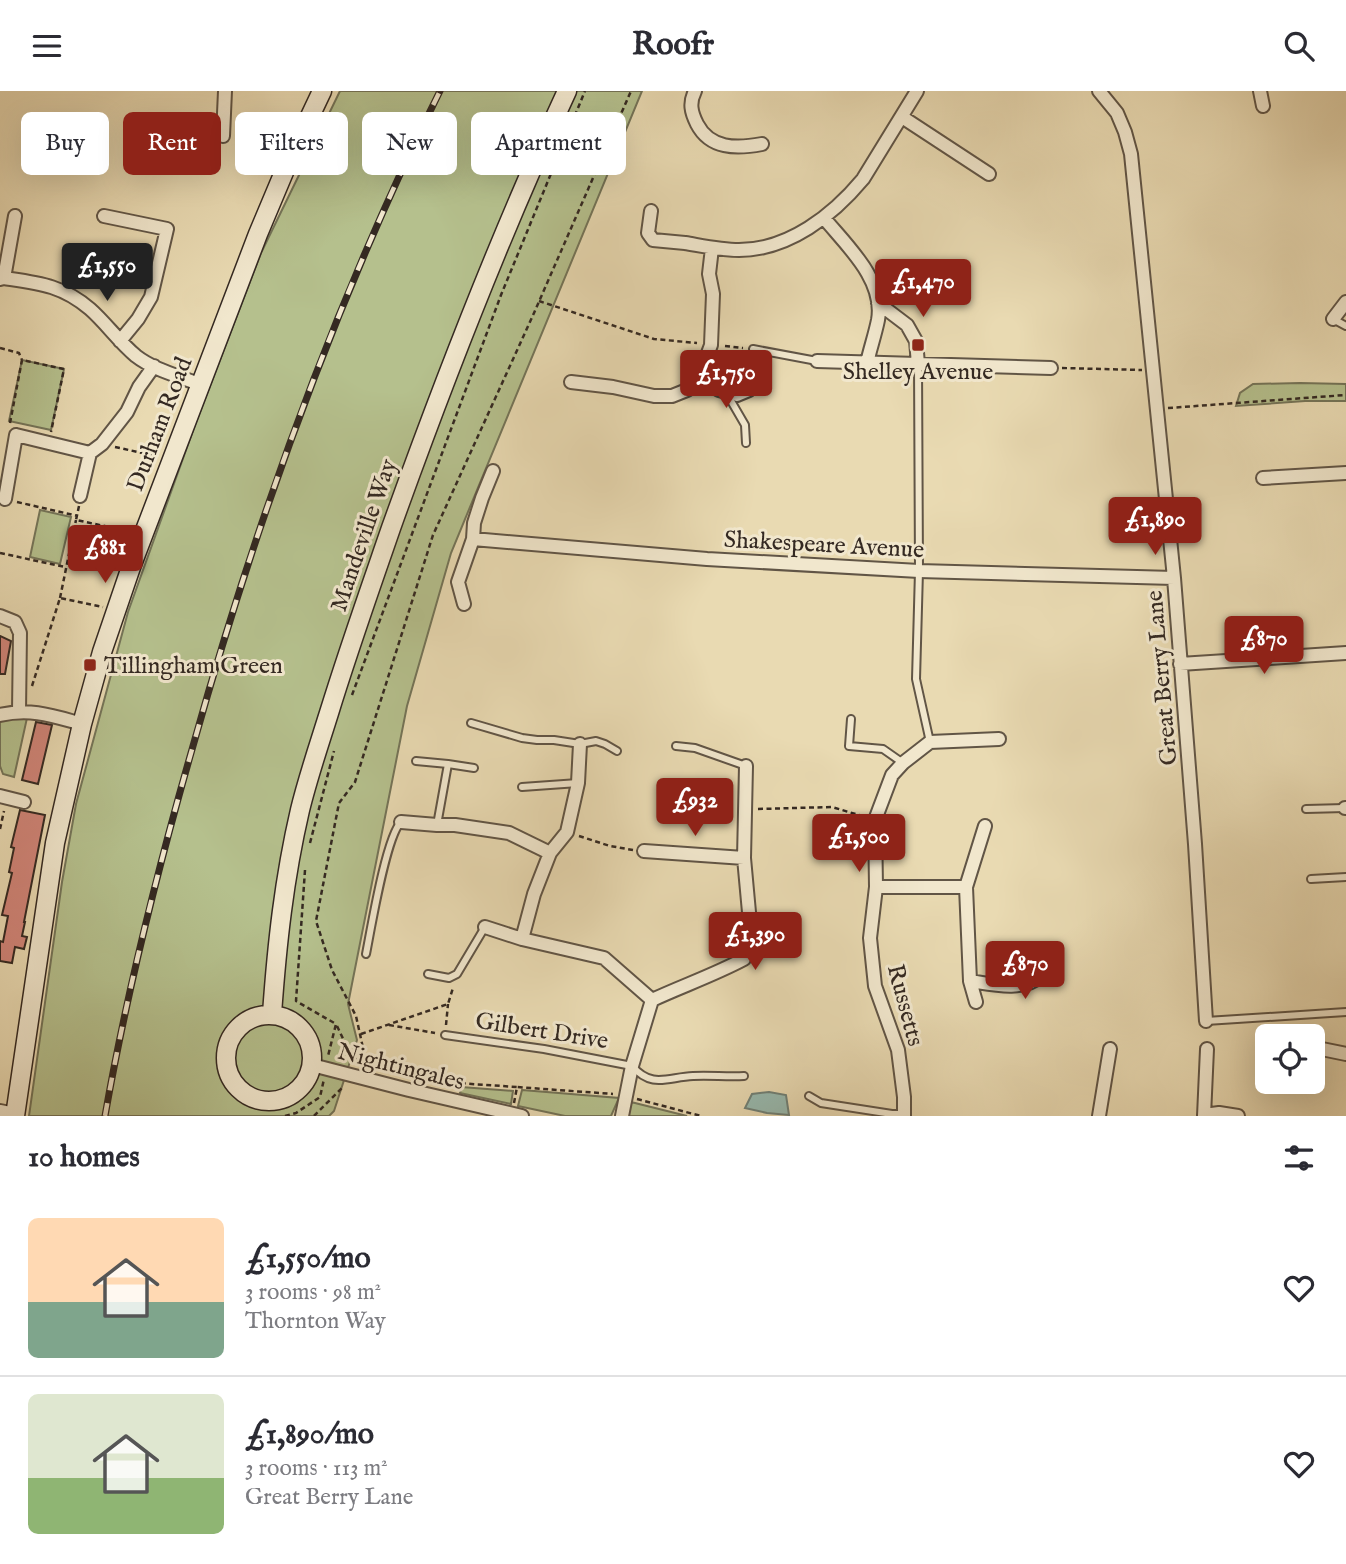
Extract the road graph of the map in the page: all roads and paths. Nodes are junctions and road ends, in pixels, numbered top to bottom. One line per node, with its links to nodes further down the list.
1 (225, 91): 12 (street)
2 (322, 91): 40 (main road, Durham Road)
3 (567, 91): 119 (main road, Mandeville Way)
4 (585, 91): 69 (path)
5 (631, 91): 21 (path)
6 (695, 91): 13 (street)
7 (917, 91): 11 (street)
8 (1099, 91): 37 (street, Great Berry Lane)
9 (1259, 91): 10 (street)
10 (1263, 106)
11 (902, 117): 14 (street); 18 (street)
12 (223, 136)
13 (762, 144)
14 (989, 174)
15 (651, 211): 19 (street)
16 (15, 216): 20 (street)
17 (104, 216): 26 (street)
18 (824, 218): 19 (street); 23 (street)
19 (712, 248): 27 (street)
20 (2, 278): 26 (street)
21 (539, 301): 27 (path); 123 (path)
22 (1346, 302): 24 (street)
23 (878, 303): 32 (street); 33 (street)
24 (1333, 319): 25 (lane)
25 (1346, 326)
26 (120, 341): 34 (street)
27 (711, 345): 29 (path); 36 (street)
28 (0, 348): 30 (path)
29 (753, 349): 31 (lane)
30 (22, 360): 44 (path); 45 (path)
31 (817, 361): 32 (street)
32 (867, 363): 33 (street)
33 (918, 364): 35 (street); 60 (lane)
34 (154, 366): 40 (street); 47 (street)
35 (1051, 368): 37 (path)
36 (702, 369): 39 (street); 41 (street)
37 (1153, 369): 43 (street, Great Berry Lane)
38 (760, 377): 41 (street)
39 (571, 383)
40 (201, 385): 49 (main road, Durham Road)
41 (726, 392): 46 (lane)
42 (1346, 395): 43 (path)
43 (1157, 409): 61 (street, Great Berry Lane)
44 (16, 435): 45 (street); 54 (street)
45 (49, 443): 48 (street)
46 (746, 443)
47 (102, 444): 48 (street); 49 (path)
48 (90, 453): 53 (street)
49 (173, 460): 56 (main road, Durham Road)
50 (494, 471): 57 (street)
51 (1346, 473): 52 (street)
52 (1263, 478)
53 (80, 496): 55 (path)
54 (5, 499): 55 (path)
55 (77, 518): 56 (path); 59 (path)
56 (144, 535): 64 (main road, Durham Road)
57 (473, 538): 60 (street, Shakespeare Avenue); 63 (street)
58 (0, 553): 59 (path)
59 (66, 568): 62 (path)
60 (919, 571): 61 (street, Shakespeare Avenue); 76 (lane)
61 (1174, 578): 67 (street, Great Berry Lane)
62 (60, 598): 64 (path); 68 (path)
63 (464, 604)
64 (117, 610): 74 (main road, Durham Road)
65 (0, 616): 68 (street)
66 (1346, 653): 67 (street)
67 (1180, 664): 120 (street, Great Berry Lane)
68 (19, 691): 70 (street)
69 (352, 695)
70 (19, 711): 71 (street); 74 (street)
71 (0, 715)
72 (851, 719): 82 (lane)
73 (471, 723): 77 (lane)
74 (82, 724): 141 (main road, Durham Road)
75 (999, 739): 76 (street)
76 (930, 742): 82 (street, Russetts)
77 (580, 744): 80 (lane); 86 (street)
78 (336, 746): 99 (path)
79 (676, 746): 84 (lane)
80 (617, 751)
81 (415, 761): 83 (lane)
82 (903, 763): 93 (street, Russetts)
83 (448, 764): 85 (lane); 95 (lane)
84 (746, 766): 91 (street)
85 (474, 768)
86 (578, 783): 87 (lane); 98 (street)
87 (522, 787)
88 (4, 797): 89 (street); 97 (path)
89 (24, 802)
90 (1345, 808): 92 (lane)
91 (745, 809): 93 (path); 102 (street)
92 (1306, 809)
93 (875, 820): 106 (street, Russetts)
94 (401, 822): 95 (street); 110 (lane)
95 (437, 825): 101 (street)
96 (985, 826): 107 (street)
97 (0, 828)
98 (567, 832): 100 (path); 101 (street)
99 (309, 847)
100 (644, 851): 102 (street)
101 (550, 853): 109 (street)
102 (744, 858): 115 (street)
103 (306, 859): 121 (path)
104 (1346, 877): 105 (lane)
105 (1311, 879)
106 (876, 887): 107 (street); 143 (street, Russetts)
107 (966, 887): 114 (street)
108 (485, 927): 109 (street); 113 (lane)
109 (522, 939): 115 (street)
110 (366, 954)
111 (1054, 957): 114 (street)
112 (428, 974): 113 (lane)
113 (457, 974): 117 (path)
114 (970, 981): 116 (street)
115 (652, 1000): 131 (street, Gilbert Drive)
116 (976, 1002)
117 (448, 1004): 122 (path); 124 (path)
118 (1346, 1012): 120 (lane)
119 (272, 1014): 132 (main road); 139 (main road)
120 (1206, 1021)
121 (337, 1024): 129 (path); 132 (path)
122 (387, 1024): 123 (path); 124 (path)
123 (360, 1034): 129 (path)
124 (445, 1035): 131 (lane, Gilbert Drive)
125 (1110, 1049): 149 (street)
126 (1207, 1049): 150 (street)
127 (1325, 1050): 128 (street)
128 (1346, 1054)
129 (359, 1063): 130 (path)
130 (366, 1065)
131 (632, 1066): 135 (lane, Gilbert Drive); 138 (street, Gilbert Drive)
132 (319, 1067): 134 (street, Nightingales); 139 (main road); 145 (path)
133 (397, 1073): 136 (path)
134 (353, 1076): 140 (street, Nightingales); 146 (path)
135 (744, 1076)
136 (517, 1087): 138 (path); 142 (path)
137 (808, 1096): 143 (lane)
138 (626, 1097): 147 (street, Gilbert Drive); 148 (path)
139 (252, 1098): 144 (main road)
140 (488, 1112): 142 (street, Nightingales)
141 (10, 1114)
142 (517, 1115)
143 (904, 1115)
144 (245, 1116)
145 (285, 1116)
146 (314, 1116)
147 (622, 1116)
148 (701, 1116)
149 (1099, 1116)
150 (1204, 1116): 151 (street)
151 (1238, 1116)

